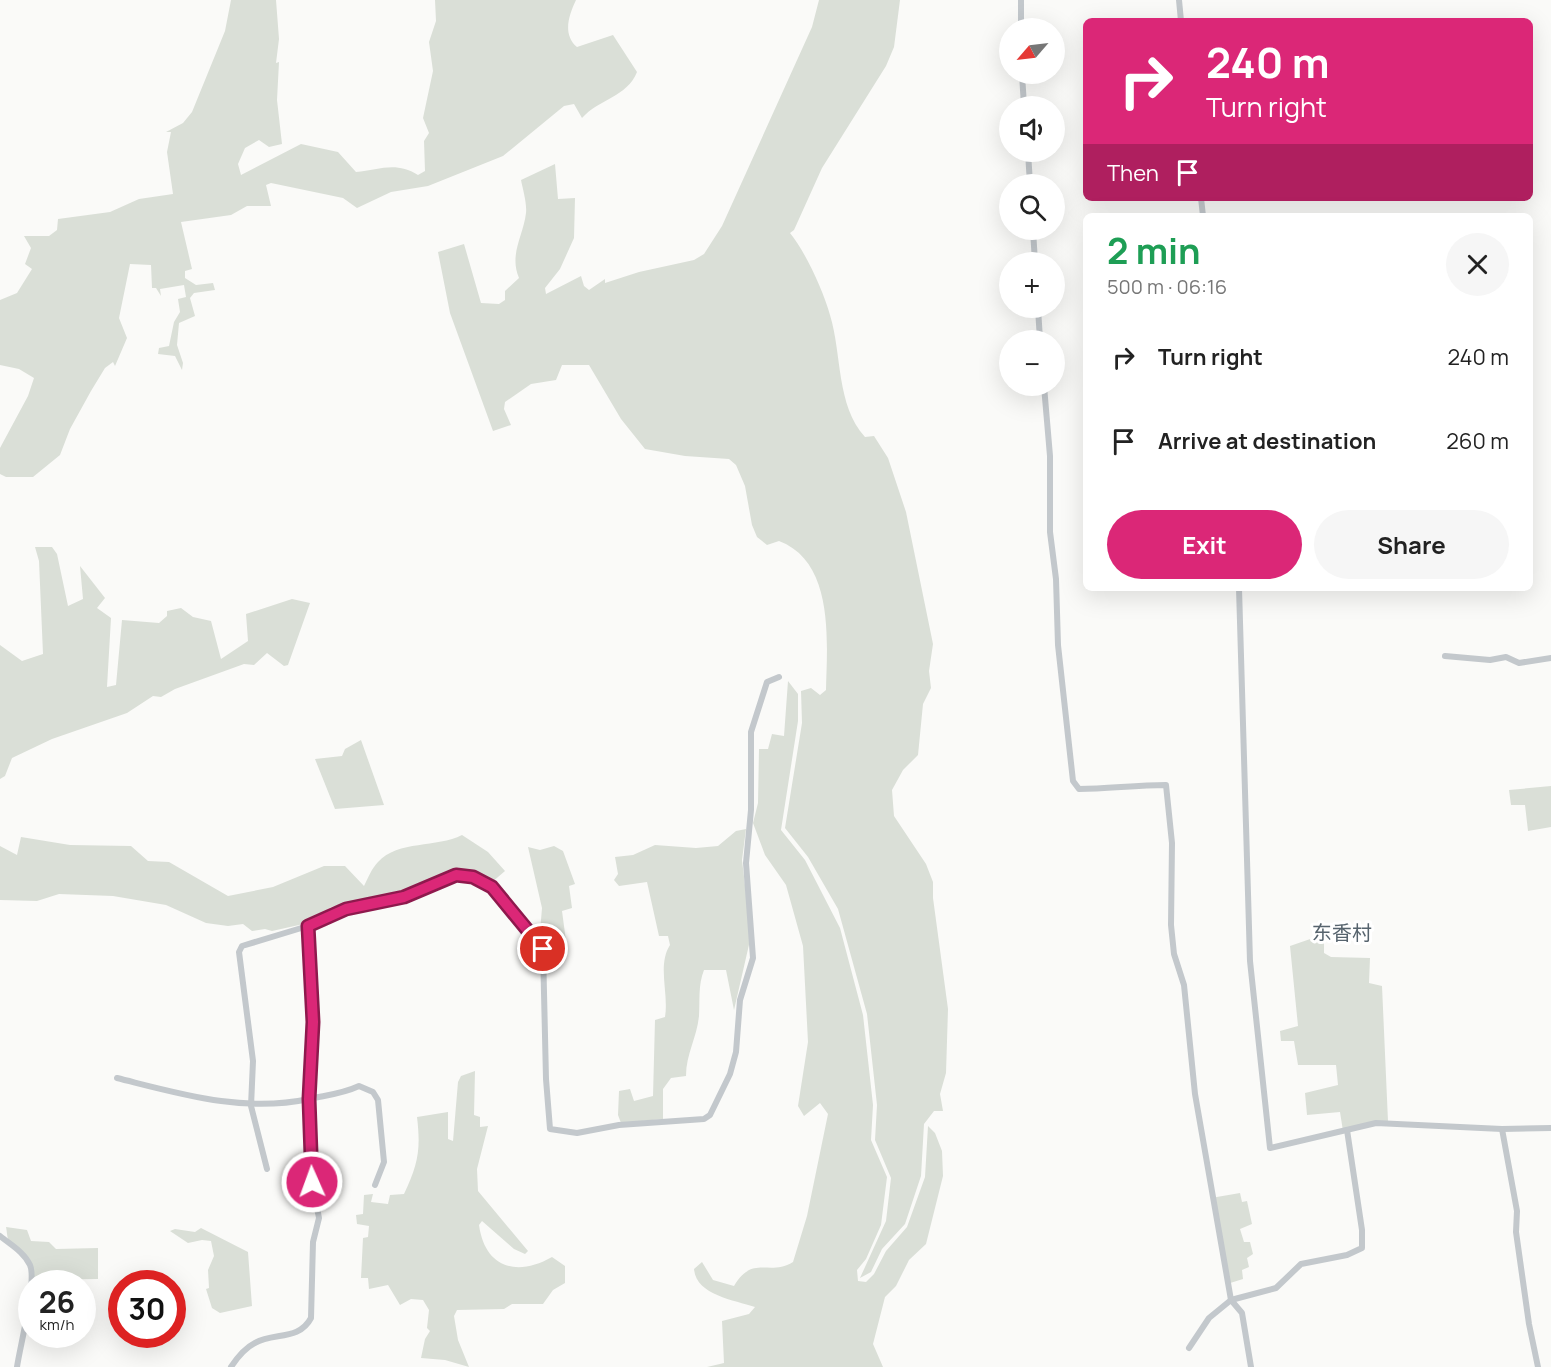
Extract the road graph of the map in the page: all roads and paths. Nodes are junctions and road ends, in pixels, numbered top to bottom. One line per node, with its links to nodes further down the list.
1 (1021, 0): 3 (street)
2 (1179, 0): 4 (street)
3 (1021, 18)
4 (1181, 18)
5 (1045, 396): 20 (street)
6 (1239, 591): 15 (street)
7 (1445, 656): 8 (street)
8 (1551, 658)
9 (778, 677): 10 (street)
10 (308, 926): 12 (street); 13 (street)
11 (117, 1078): 13 (street)
12 (309, 1099): 13 (street); 18 (street); 23 (street)
13 (252, 1106): 17 (street)
14 (1551, 1128): 16 (street)
15 (1347, 1130): 16 (street); 20 (street)
16 (1502, 1130): 25 (street)
17 (267, 1169)
18 (375, 1185)
19 (0, 1236): 22 (street)
20 (1231, 1300): 21 (street); 24 (street)
21 (1189, 1348)
22 (17, 1367)
23 (231, 1367)
24 (1251, 1367)
25 (1538, 1367)

